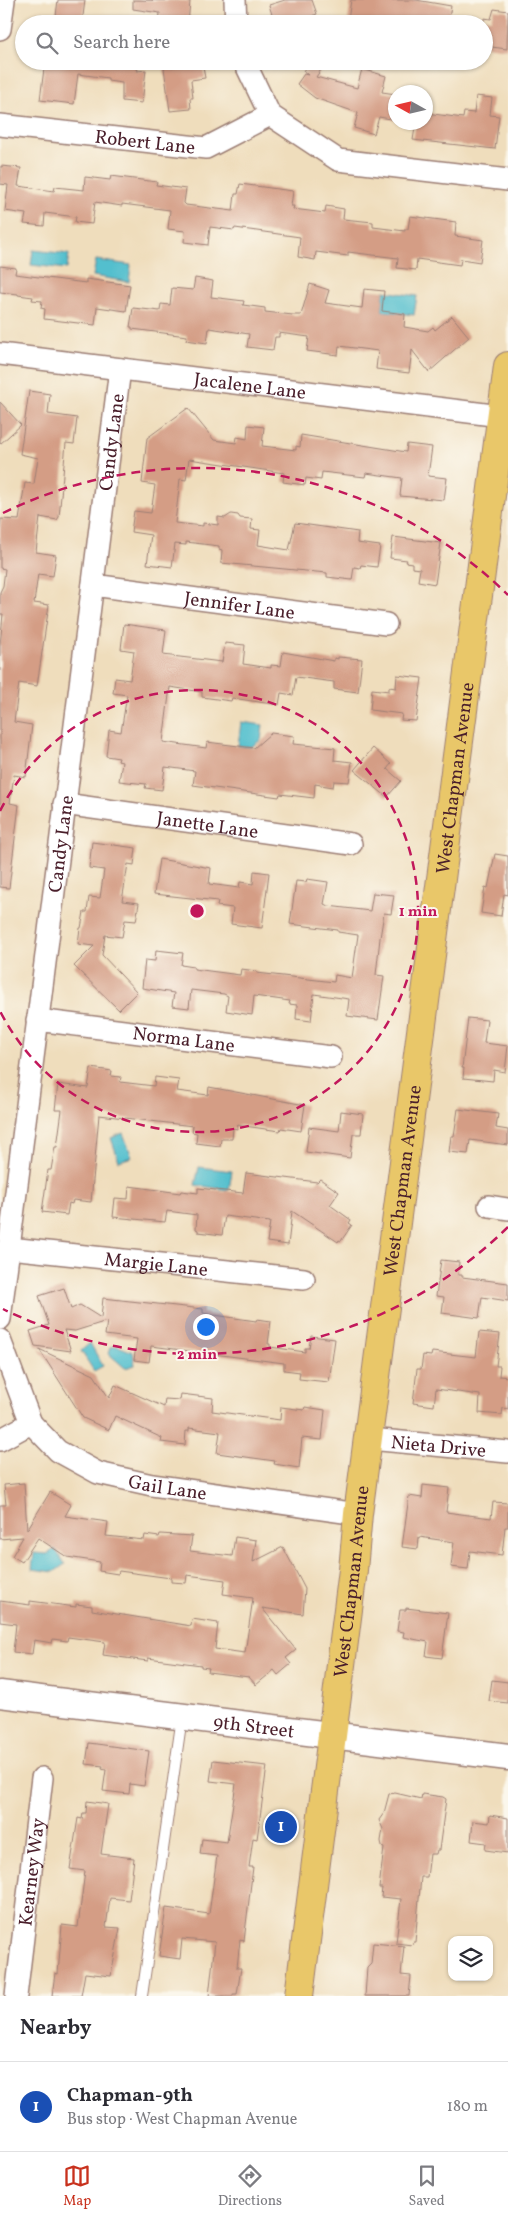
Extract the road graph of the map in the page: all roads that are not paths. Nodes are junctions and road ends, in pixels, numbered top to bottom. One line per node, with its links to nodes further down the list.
1 (4, 0): 4 (street)
2 (235, 0): 3 (street)
3 (236, 15)
4 (0, 29)
5 (248, 70): 6 (street)
6 (270, 115): 7 (street, Robert Lane); 8 (street)
7 (0, 125)
8 (508, 180)
9 (0, 354): 11 (street, Jacalene Lane)
10 (508, 366): 12 (main road, West Chapman Avenue)
11 (120, 369): 12 (street, Jacalene Lane); 13 (street, Candy Lane)
12 (501, 416): 24 (main road, West Chapman Avenue)
13 (93, 585): 14 (street, Jennifer Lane); 15 (street, Candy Lane)
14 (386, 624)
15 (64, 804): 16 (street, Janette Lane); 17 (street, Candy Lane)
16 (351, 844)
17 (37, 1020): 18 (street, Norma Lane); 19 (street, Candy Lane)
18 (331, 1058)
19 (9, 1248): 20 (street, Margie Lane); 21 (street, Candy Lane)
20 (304, 1279)
21 (0, 1318)
22 (0, 1340): 23 (street)
23 (31, 1423): 25 (street); 27 (street, Gail Lane)
24 (370, 1439): 26 (street, Nieta Drive); 27 (main road, West Chapman Avenue)
25 (0, 1440)
26 (508, 1452)
27 (358, 1514): 30 (main road, West Chapman Avenue)
28 (0, 1694): 29 (street, 9th Street)
29 (182, 1717): 30 (street, 9th Street); 34 (lane)
30 (332, 1736): 31 (street, 9th Street); 35 (main road, West Chapman Avenue)
31 (508, 1757)
32 (42, 1778): 33 (street, Kearney Way)
33 (16, 1996)
34 (142, 1996)
35 (299, 1996)

